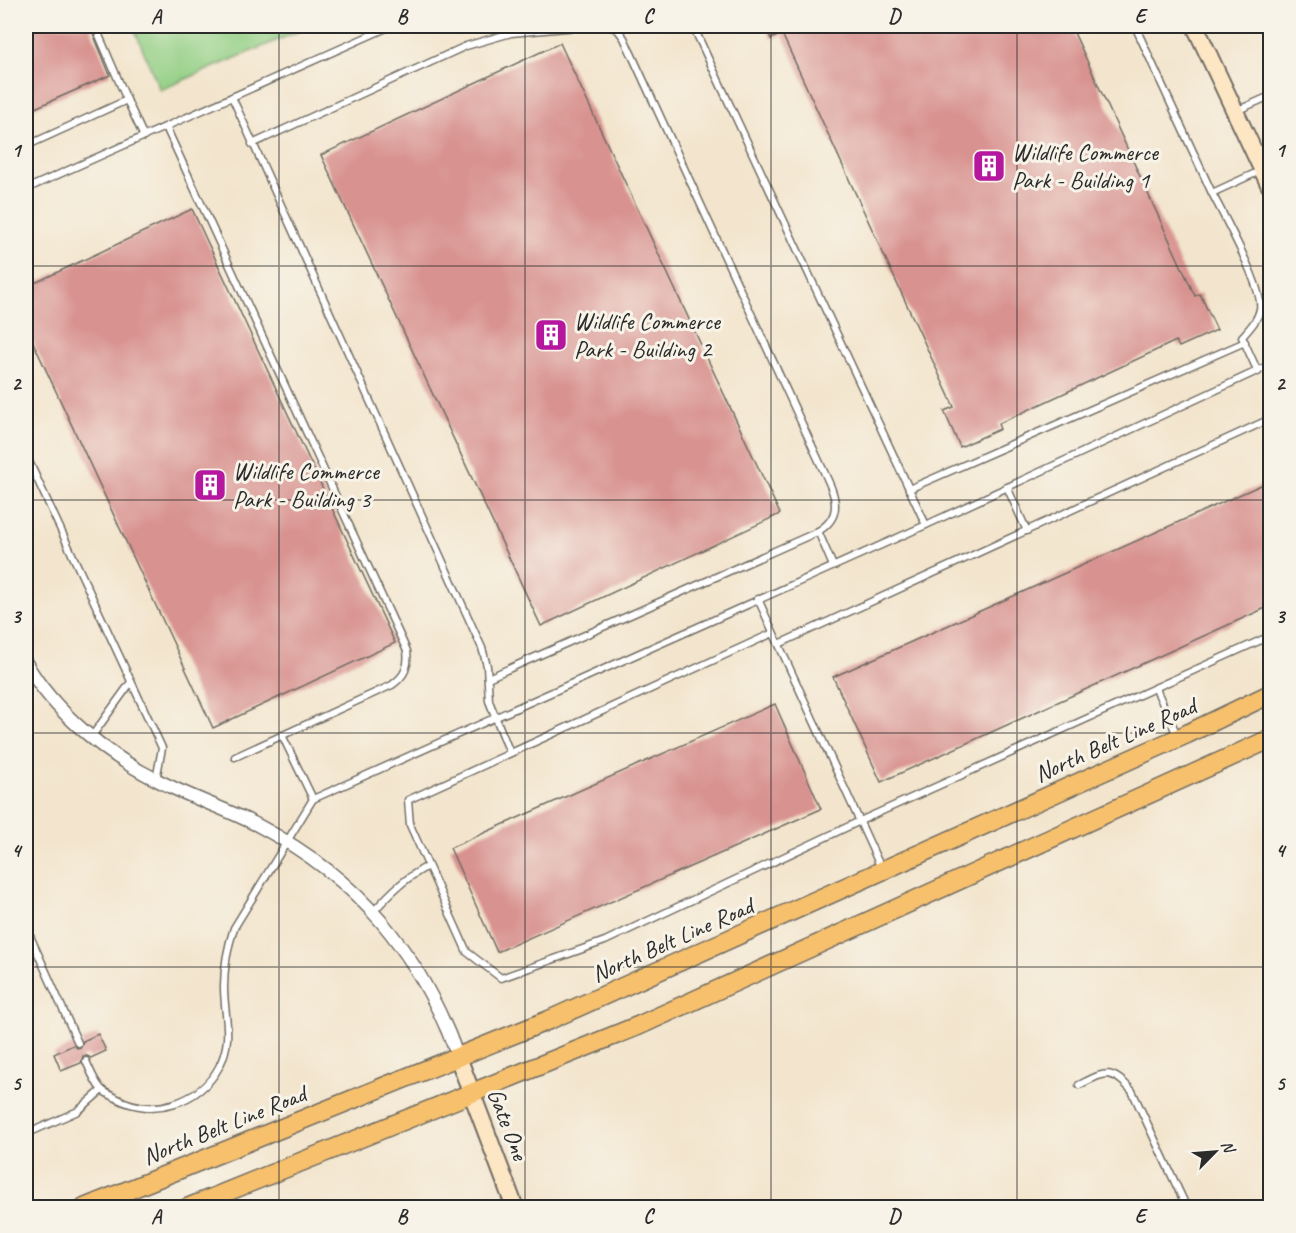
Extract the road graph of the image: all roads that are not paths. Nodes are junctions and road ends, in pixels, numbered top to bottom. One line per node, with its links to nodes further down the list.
1 (95, 26): 11 (lane)
2 (391, 26): 10 (lane)
3 (577, 26): 4 (lane); 15 (lane)
4 (588, 26)
5 (610, 26): 29 (lane)
6 (693, 26): 27 (lane)
7 (1135, 26): 20 (lane)
8 (1195, 26): 12 (street)
9 (1270, 96): 12 (lane)
10 (232, 97): 13 (lane); 15 (lane)
11 (127, 100): 14 (lane); 16 (lane)
12 (1236, 112): 17 (street)
13 (166, 127): 14 (lane); 42 (lane)
14 (144, 137): 19 (lane)
15 (252, 144): 37 (lane)
16 (26, 146)
17 (1263, 170): 18 (street); 20 (lane)
18 (1270, 186)
19 (26, 189)
20 (1212, 193): 21 (lane)
21 (1245, 342): 23 (lane); 27 (lane)
22 (1270, 365): 23 (lane)
23 (1258, 372): 26 (lane)
24 (1270, 419): 30 (lane)
25 (26, 455): 38 (lane)
26 (1007, 487): 28 (lane); 30 (lane)
27 (909, 489): 28 (lane)
28 (926, 525): 31 (lane)
29 (819, 531): 31 (lane); 37 (lane)
30 (1027, 531): 35 (lane)
31 (833, 566): 32 (lane)
32 (758, 599): 33 (lane); 41 (lane)
33 (773, 633): 35 (lane); 46 (lane)
34 (1270, 636): 39 (lane)
35 (779, 644): 50 (lane)
36 (26, 663): 43 (street)
37 (488, 678): 41 (lane)
38 (131, 682): 43 (lane); 48 (lane)
39 (1156, 688): 44 (lane); 50 (lane)
40 (1270, 694): 44 (main road, North Belt Line Road)
41 (495, 716): 46 (lane); 49 (lane)
42 (282, 735): 47 (lane); 49 (lane)
43 (92, 736): 48 (street)
44 (1178, 738): 53 (main road, North Belt Line Road)
45 (1270, 739): 61 (main road)
46 (510, 753): 52 (lane)
47 (235, 757)
48 (156, 780): 51 (street)
49 (313, 799): 51 (lane)
50 (860, 821): 52 (lane); 53 (lane)
51 (287, 843): 54 (street); 60 (lane)
52 (428, 866): 54 (lane)
53 (883, 871): 57 (main road, North Belt Line Road)
54 (374, 911): 57 (street)
55 (26, 927): 56 (lane)
56 (78, 1043)
57 (458, 1057): 61 (street, Gate One); 63 (main road, North Belt Line Road)
58 (86, 1061): 60 (lane)
59 (1078, 1085): 66 (lane)
60 (102, 1090): 62 (lane)
61 (471, 1093): 64 (main road); 65 (street, Gate One)
62 (26, 1134)
63 (84, 1208)
64 (187, 1208)
65 (515, 1208)
66 (1187, 1208)

